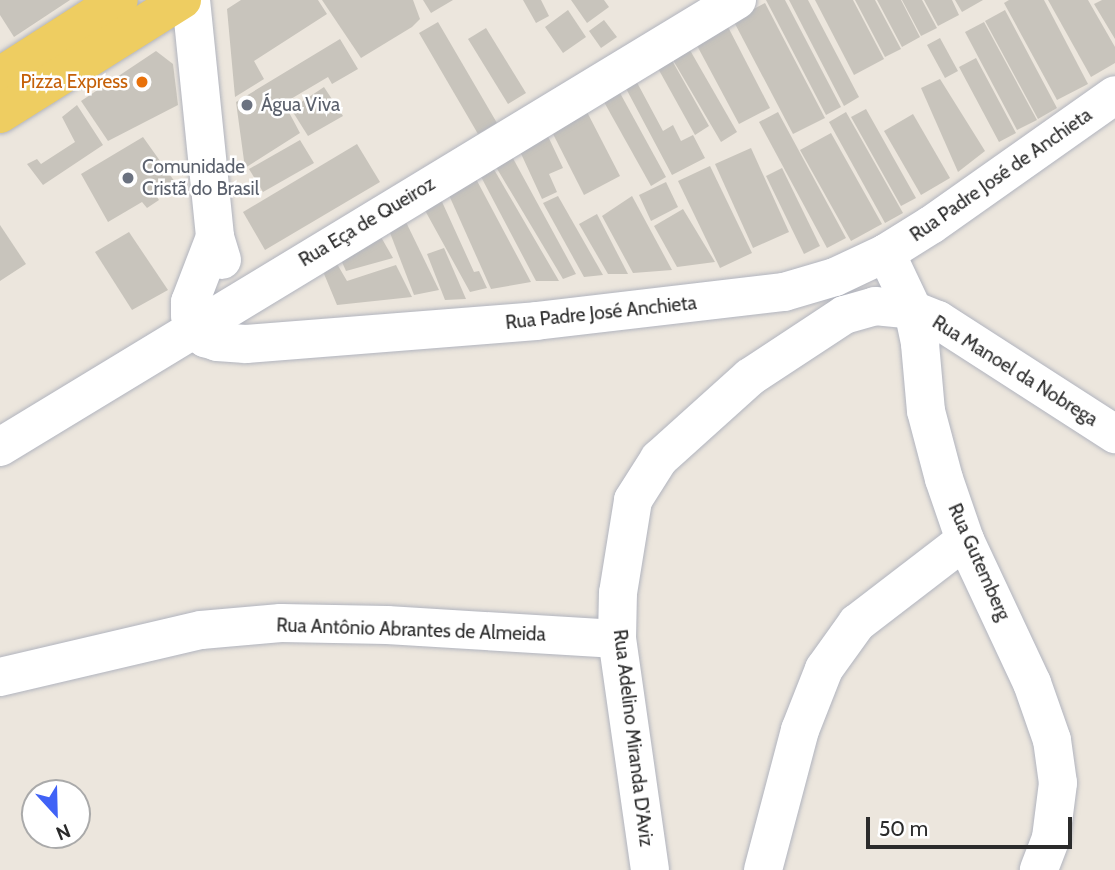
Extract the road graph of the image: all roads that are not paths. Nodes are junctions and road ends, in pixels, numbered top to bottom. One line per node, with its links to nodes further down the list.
1 (119, 0): 5 (main road)
2 (182, 0): 7 (main road)
3 (191, 0): 8 (street)
4 (737, 0): 10 (street, Rua Eça de Queiroz)
5 (0, 76)
6 (1115, 95): 9 (street, Rua Padre José de Anchieta)
7 (0, 114)
8 (215, 237): 10 (street); 12 (street)
9 (886, 253): 11 (street, Rua Gutemberg); 13 (street, Rua Padre José Anchieta)
10 (237, 301): 12 (street, Rua Eça de Queiroz); 13 (street, Rua Padre José Anchieta)
11 (913, 310): 14 (street, Rua Manoel da Nobrega); 16 (street, Rua Gutemberg); 17 (street, Rua Adelino Miranda D'Aviz)
12 (193, 328): 13 (street, Rua Padre José Anchieta); 15 (street, Rua Eça de Queiroz)
13 (308, 340)
14 (1115, 434)
15 (0, 447)
16 (965, 540): 20 (street); 21 (street, Rua Gutemberg)
17 (617, 639): 18 (street, Rua Antônio Abrantes de Almeida); 19 (street, Rua Adelino Miranda D'Aviz)
18 (0, 677)
19 (650, 870)
20 (763, 870)
21 (1039, 870)

